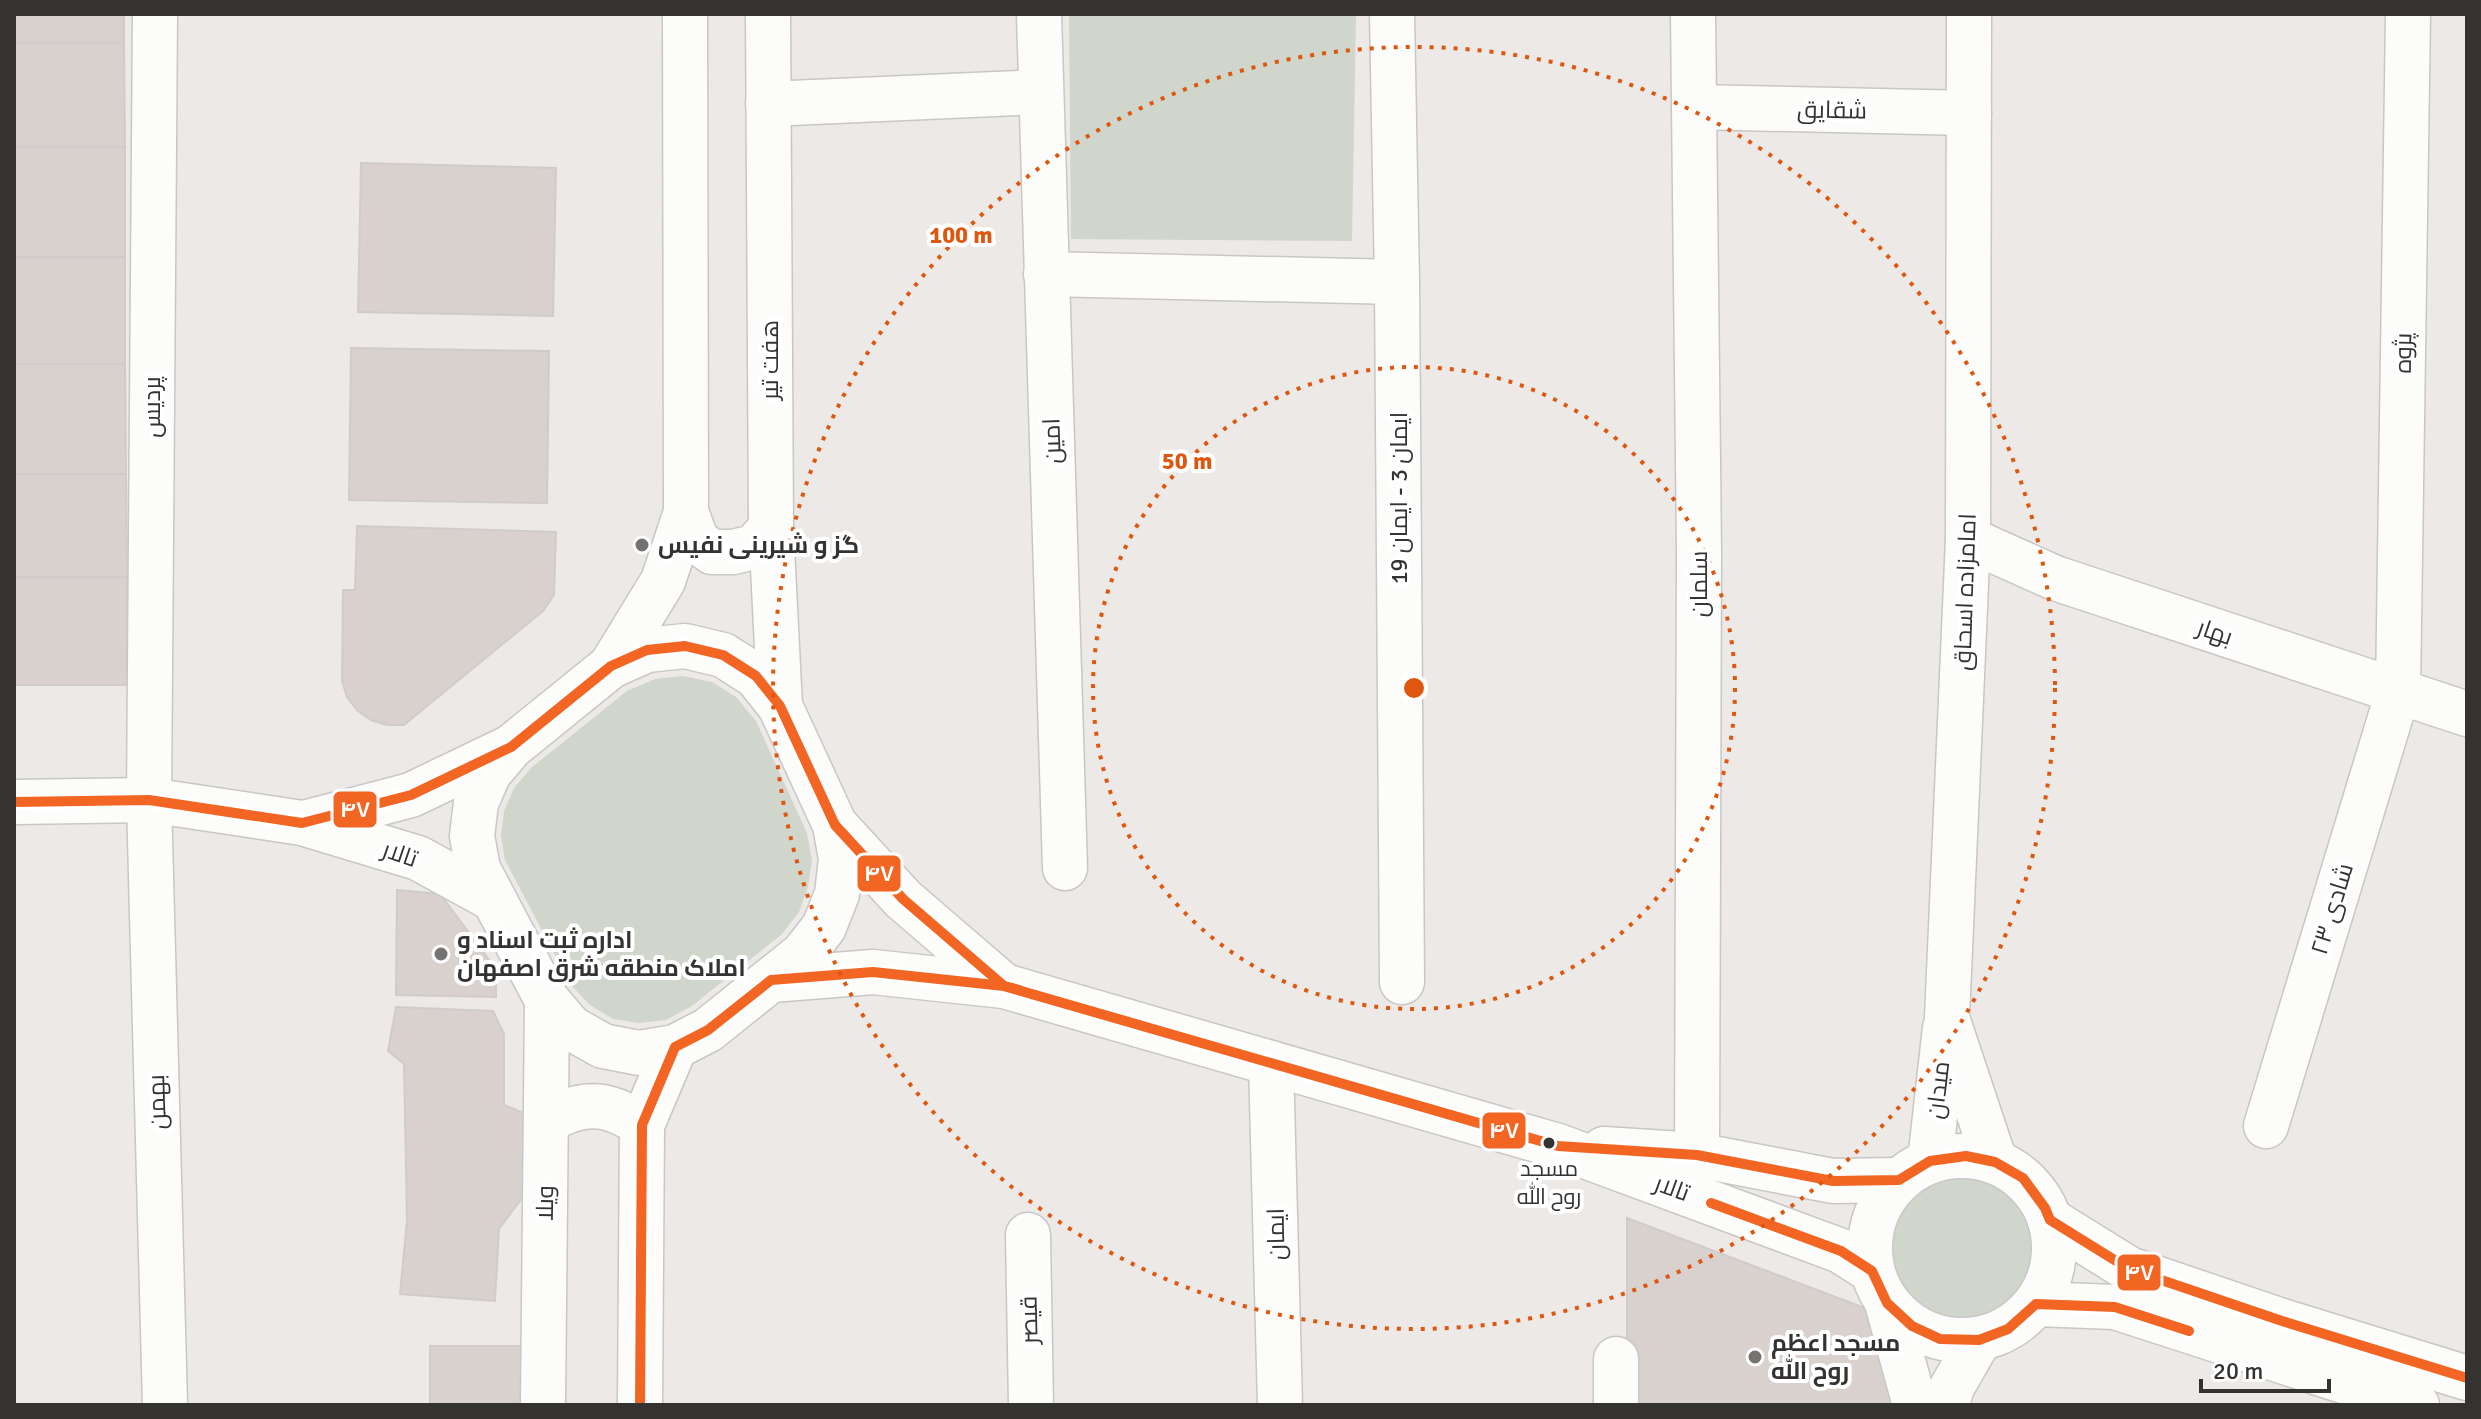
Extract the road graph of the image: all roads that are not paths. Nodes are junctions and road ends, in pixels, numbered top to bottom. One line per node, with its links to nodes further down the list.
1 (155, 14): 23 (street, پردیس)
2 (685, 14): 15 (street)
3 (768, 14): 10 (street, هفت تیر)
4 (1039, 14): 9 (street, امین)
5 (1392, 14): 14 (street, ایمان 3 - ایمان 19)
6 (1693, 14): 11 (street, سلمان)
7 (1969, 14): 12 (street, امامزاده اسحاق)
8 (2408, 14): 19 (street, پژوه)
9 (1041, 92): 10 (street); 13 (street, امین)
10 (768, 104): 16 (street, هفت تیر)
11 (1694, 107): 12 (street, شقایق); 40 (street, سلمان)
12 (1969, 113): 17 (street, امامزاده اسحاق)
13 (1046, 274): 14 (street); 27 (street, امین)
14 (1397, 282): 30 (street, ایمان 3 - ایمان 19)
15 (686, 512): 16 (street); 18 (street)
16 (771, 528): 20 (street, هفت تیر)
17 (1968, 539): 19 (street, بهار); 33 (street, امامزاده اسحاق)
18 (611, 666): 20 (street); 22 (street)
19 (2398, 692): 21 (street, بهار); 38 (street, شادی ۲۳)
20 (780, 706): 26 (street)
21 (2467, 714)
22 (511, 747): 25 (street, تالار); 28 (street)
23 (149, 800): 24 (street, تالار); 25 (street, تالار); 51 (street, بهمن)
24 (14, 802)
25 (302, 823): 28 (street, تالار)
26 (835, 825): 29 (street); 31 (street, تالار)
27 (1065, 868)
28 (493, 899): 32 (street)
29 (771, 980): 31 (street, تالار); 34 (street)
30 (1402, 982)
31 (1004, 986): 35 (street, تالار)
32 (547, 1000): 34 (street); 36 (street, ویلا)
33 (1947, 1018): 41 (street, امامزاده اسحاق); 42 (street, میدان)
34 (675, 1047): 37 (street)
35 (1271, 1063): 39 (street, تالار); 55 (street, ایمان)
36 (546, 1122): 37 (street); 52 (street, ویلا)
37 (642, 1125): 53 (street)
38 (2266, 1126)
39 (1558, 1146): 40 (street, تالار); 45 (street, تالار)
40 (1697, 1155): 42 (street, تالار)
41 (1995, 1162): 42 (street); 43 (street)
42 (1914, 1170): 45 (street, میدان)
43 (2050, 1220): 46 (street); 49 (street)
44 (1028, 1235): 54 (street, قیصر)
45 (1880, 1287): 47 (street); 57 (street)
46 (2036, 1304): 47 (street); 50 (street)
47 (1979, 1340): 58 (street)
48 (1616, 1359): 56 (street)
49 (2467, 1378)
50 (2352, 1395): 59 (street)
51 (165, 1405)
52 (543, 1405)
53 (640, 1405)
54 (1031, 1405)
55 (1280, 1405)
56 (1616, 1405)
57 (1915, 1405)
58 (1947, 1405)
59 (2417, 1405)

